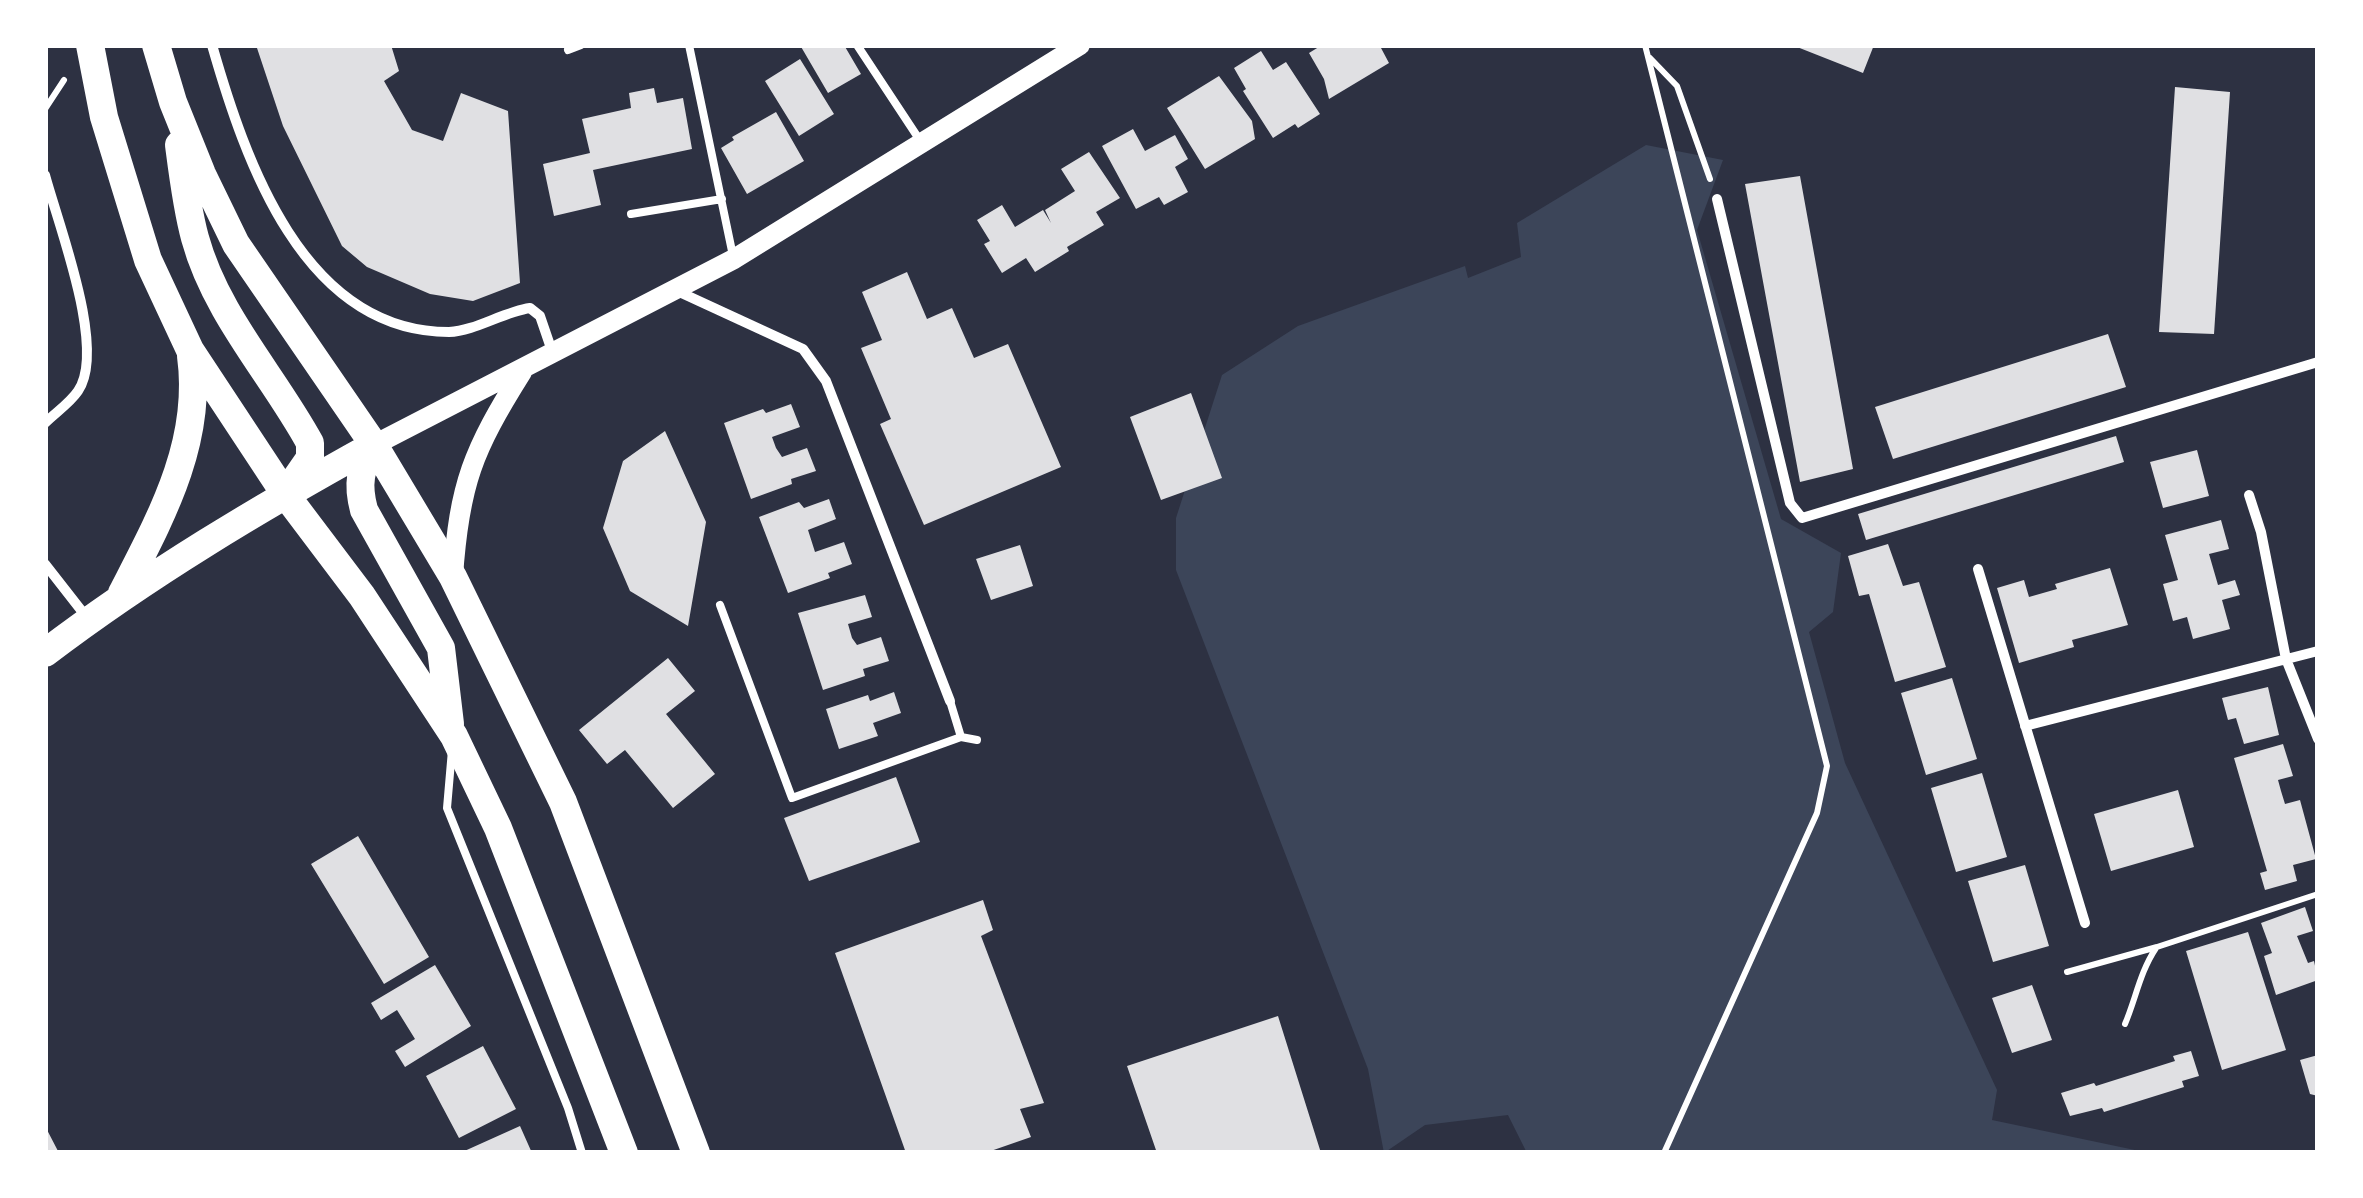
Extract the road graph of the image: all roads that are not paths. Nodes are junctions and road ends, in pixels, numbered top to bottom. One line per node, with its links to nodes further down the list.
1 (90, 45): 17 (highway)
2 (156, 45): 9 (highway)
3 (212, 45): 18 (street)
4 (581, 45): 8 (lane)
5 (689, 45): 13 (lane)
6 (857, 45): 10 (lane)
7 (1080, 45): 10 (main road)
8 (568, 50)
9 (172, 102): 22 (highway); 23 (highway)
10 (921, 142): 15 (main road)
11 (45, 175): 21 (street)
12 (1717, 199): 19 (street)
13 (722, 200): 14 (lane); 15 (lane)
14 (631, 214)
15 (734, 259): 16 (main road)
16 (675, 290): 18 (main road); 34 (street)
17 (190, 350): 23 (highway); 28 (highway)
18 (553, 354): 20 (main road)
19 (2318, 362)
20 (523, 370): 22 (main road); 27 (main road)
21 (45, 423)
22 (374, 445): 23 (highway); 27 (highway); 36 (highway)
23 (285, 494): 28 (highway); 36 (highway)
24 (2249, 495): 33 (street)
25 (45, 564): 30 (street)
26 (1978, 569): 35 (street)
27 (452, 577): 43 (highway)
28 (120, 596): 30 (highway)
29 (720, 605): 37 (lane)
30 (89, 620): 32 (highway)
31 (2318, 651): 33 (street)
32 (45, 653)
33 (2286, 659): 35 (street); 39 (street)
34 (950, 701): 37 (lane)
35 (2025, 726): 40 (street)
36 (453, 733): 41 (lane); 42 (highway)
37 (961, 737): 38 (lane)
38 (977, 740)
39 (2318, 740)
40 (2085, 924)
41 (582, 1153)
42 (624, 1153)
43 (696, 1153)

